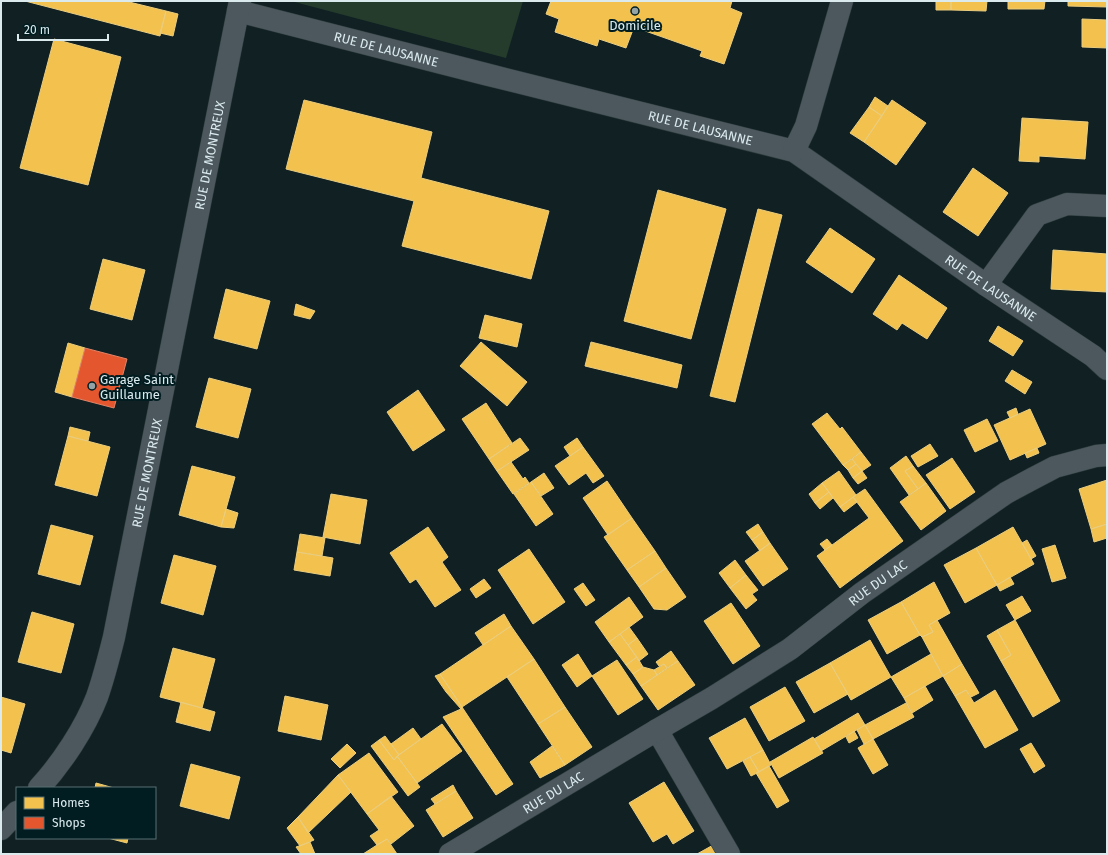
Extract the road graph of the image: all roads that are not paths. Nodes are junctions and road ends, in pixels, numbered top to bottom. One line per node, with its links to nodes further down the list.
1 (842, 1): 3 (street)
2 (239, 6): 3 (street, RUE DE LAUSANNE); 9 (street, RUE DE MONTREUX)
3 (794, 151): 5 (street, RUE DE LAUSANNE)
4 (1107, 206): 5 (street)
5 (986, 285): 6 (street, RUE DE LAUSANNE)
6 (1107, 369)
7 (1107, 455): 8 (street, RUE DU LAC)
8 (657, 730): 12 (street, RUE DU LAC); 13 (street)
9 (40, 787)
10 (16, 813): 11 (street)
11 (1, 829)
12 (450, 854)
13 (729, 854)

